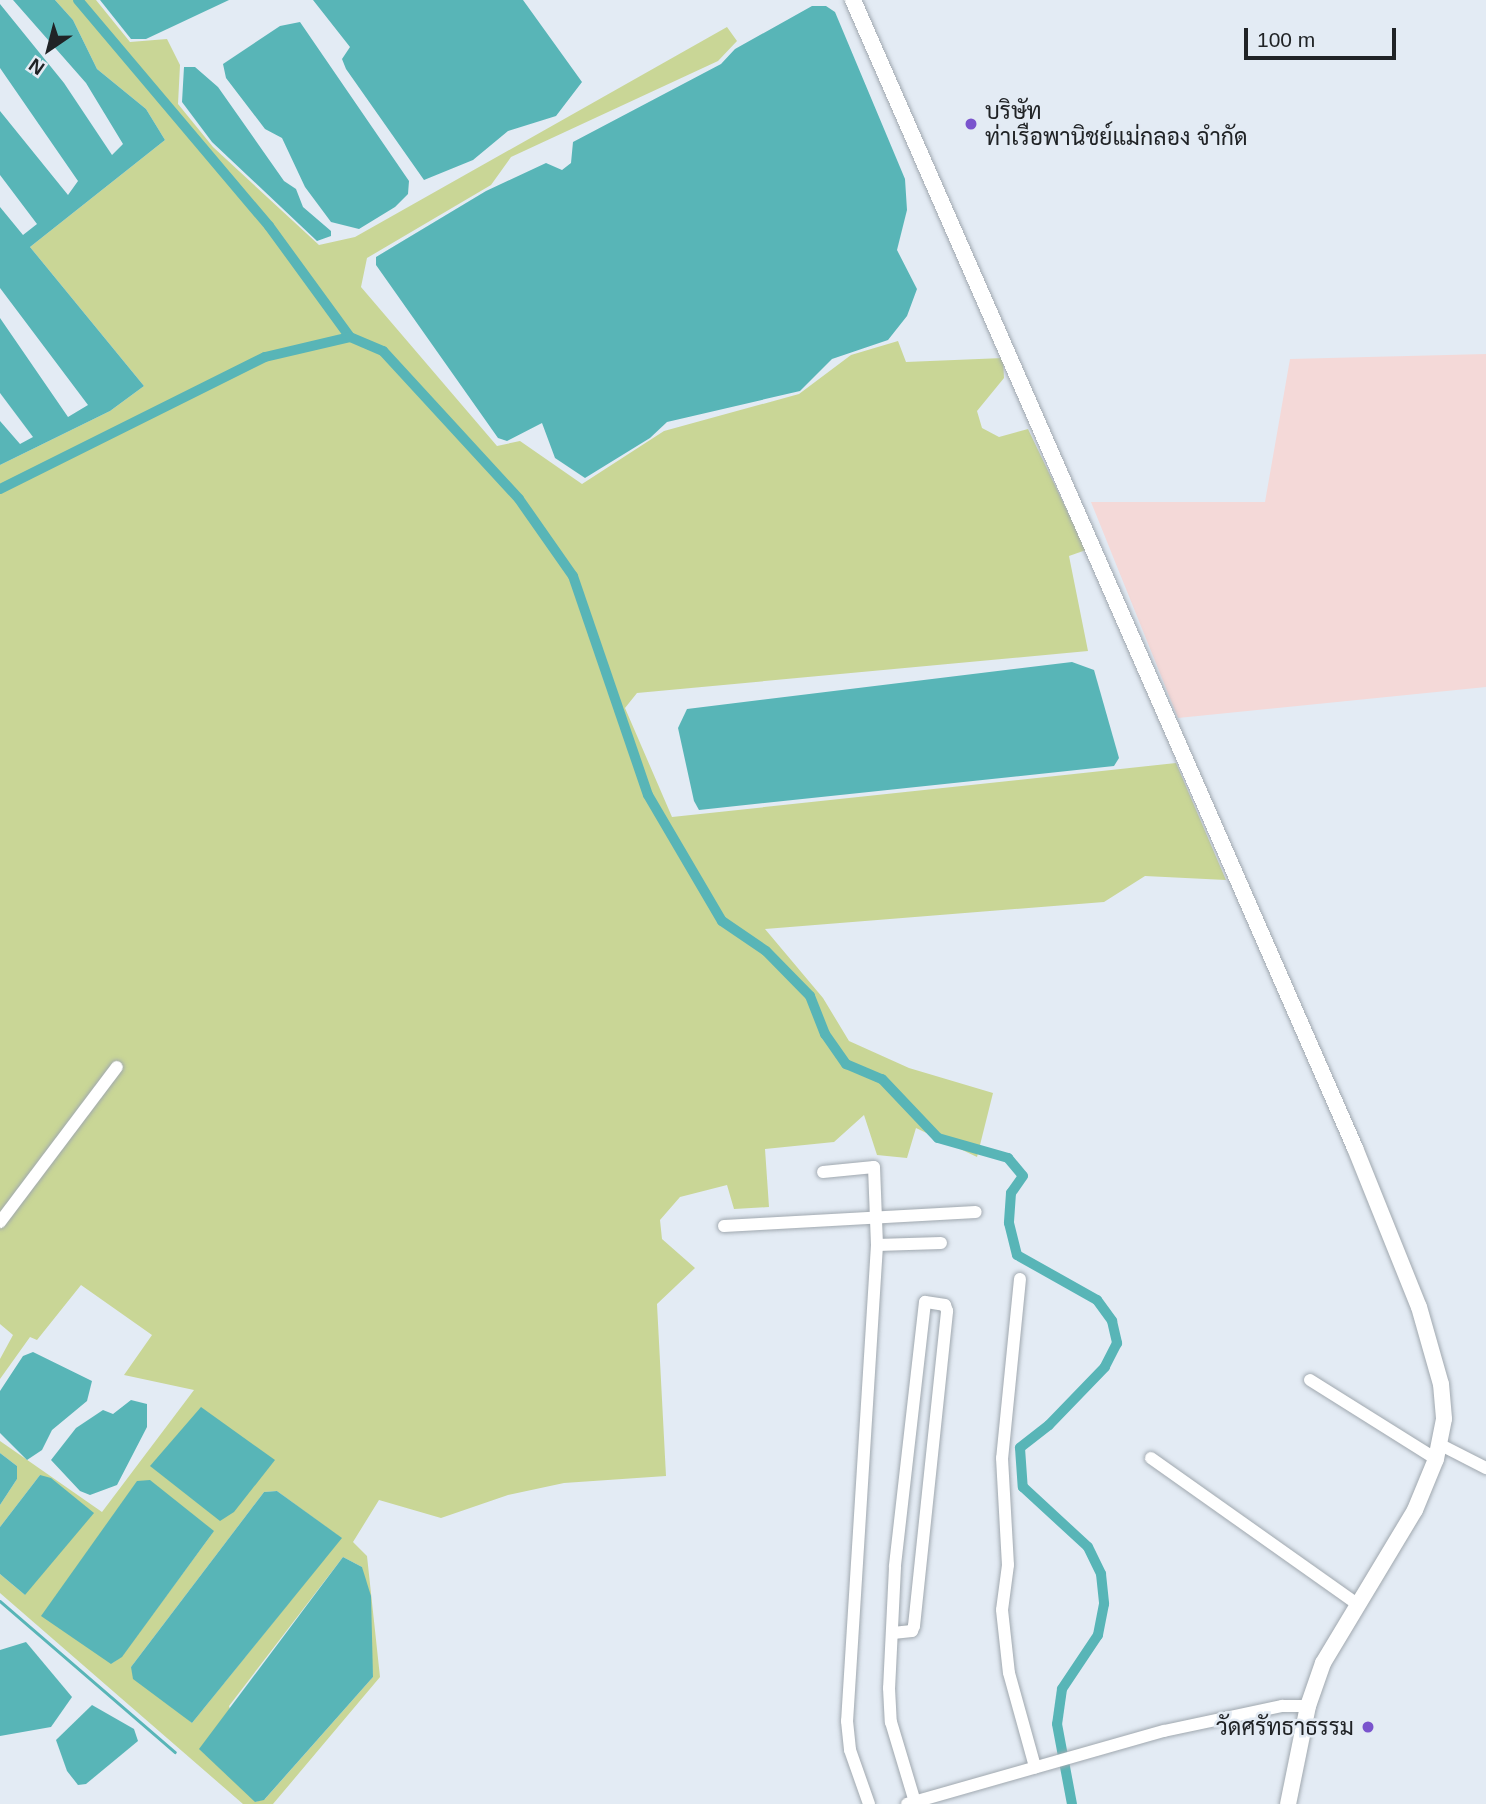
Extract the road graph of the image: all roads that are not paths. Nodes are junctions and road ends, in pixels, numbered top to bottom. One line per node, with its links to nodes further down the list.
1 (853, 0): 12 (street)
2 (117, 1067): 6 (street)
3 (823, 1172): 5 (street)
4 (976, 1212): 5 (street)
5 (877, 1216): 7 (street); 9 (street)
6 (0, 1222)
7 (724, 1226)
8 (941, 1243): 9 (street)
9 (877, 1245): 21 (street)
10 (1020, 1279): 18 (street)
11 (1310, 1380): 12 (street)
12 (1438, 1452): 14 (street); 15 (street)
13 (1151, 1458): 15 (street)
14 (1486, 1468)
15 (1359, 1605): 17 (street)
16 (893, 1633): 16 (street); 20 (street)
17 (1308, 1706): 18 (street); 22 (street)
18 (1036, 1766): 19 (street)
19 (949, 1798): 20 (street)
20 (911, 1803)
21 (869, 1804)
22 (1287, 1804)

